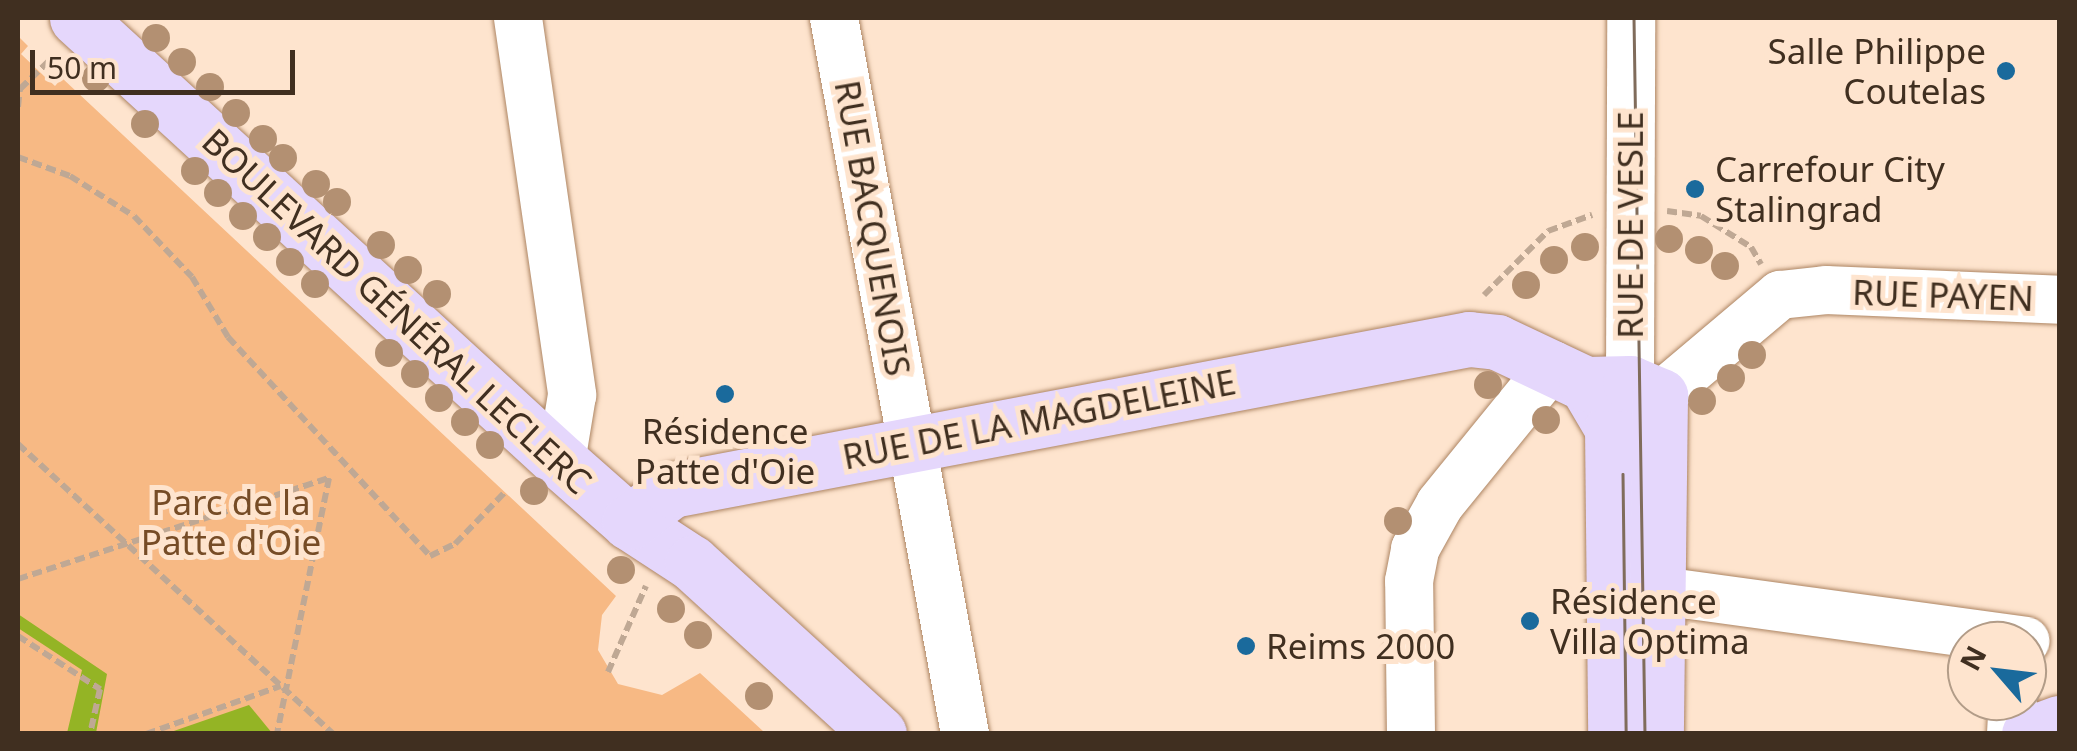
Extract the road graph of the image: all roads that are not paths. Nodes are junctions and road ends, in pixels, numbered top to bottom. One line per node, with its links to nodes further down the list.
1 (518, 18): 8 (street)
2 (834, 18): 7 (street, RUE BACQUENOIS)
3 (1630, 18): 6 (street, RUE DE VESLE)
4 (81, 21): 8 (main road, BOULEVARD GÉNÉRAL LECLERC)
5 (2060, 300): 6 (street, RUE PAYEN)
6 (1608, 391): 7 (main road, RUE DE LA MAGDELEINE); 10 (main road, RUE DE VESLE); 16 (street, RUE PAYEN); 17 (main road, RUE DE VESLE)
7 (912, 442): 9 (main road, RUE DE LA MAGDELEINE); 15 (street, RUE BACQUENOIS)
8 (561, 462): 9 (main road, BOULEVARD GÉNÉRAL LECLERC)
9 (629, 522): 13 (main road, BOULEVARD GÉNÉRAL LECLERC); 14 (main road, BOULEVARD GÉNÉRAL LECLERC)
10 (1654, 590): 11 (street); 18 (main road, RUE DE VESLE)
11 (1947, 630)
12 (2060, 723): 19 (main road)
13 (838, 734)
14 (879, 734)
15 (966, 734)
16 (1412, 734)
17 (1615, 734)
18 (1656, 734)
19 (2029, 734)

